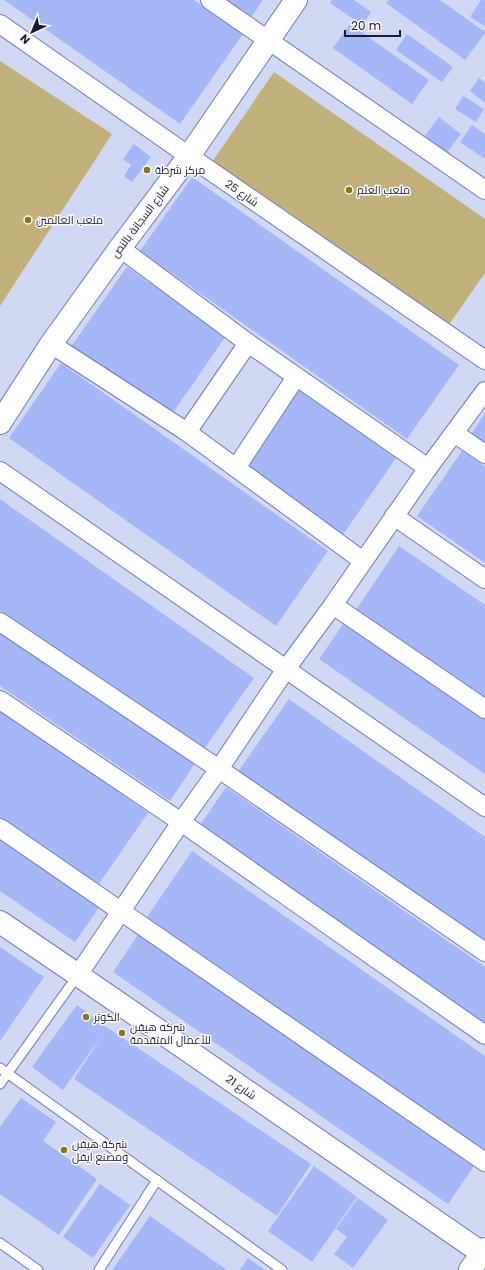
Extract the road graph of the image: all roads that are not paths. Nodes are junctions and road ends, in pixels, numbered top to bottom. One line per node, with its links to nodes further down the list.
1 (210, 0): 4 (street)
2 (296, 0): 4 (street, شارع السجانة بالنص)
3 (0, 24): 5 (street, شارع 25)
4 (268, 40): 5 (street, شارع السجانة بالنص); 6 (street)
5 (189, 156): 7 (street, شارع السجانة بالنص); 10 (street, شارع 25)
6 (485, 190)
7 (120, 248): 8 (street); 9 (street, شارع السجانة بالنص)
8 (248, 343): 11 (street); 14 (street)
9 (51, 344): 13 (street, شارع السجانة بالنص); 14 (street)
10 (485, 360)
11 (296, 377): 17 (street); 18 (street)
12 (485, 391): 15 (street)
13 (0, 423)
14 (187, 432): 17 (street)
15 (454, 433): 16 (street); 18 (street)
16 (485, 454)
17 (236, 468): 21 (street)
18 (428, 468): 20 (street)
19 (0, 471): 25 (street)
20 (394, 516): 21 (street); 22 (street)
21 (363, 561): 23 (street)
22 (485, 579)
23 (333, 605): 25 (street); 27 (street)
24 (0, 622): 28 (street)
25 (286, 669): 28 (street); 29 (street)
26 (0, 700): 30 (street)
27 (485, 709)
28 (219, 769): 30 (street); 34 (street)
29 (485, 807)
30 (181, 822): 32 (street); 36 (street)
31 (0, 828): 32 (street)
32 (121, 911): 35 (street); 39 (street)
33 (0, 922): 35 (street, شارع 21)
34 (485, 952)
35 (78, 975): 37 (lane); 42 (street, شارع 21)
36 (485, 1035)
37 (4, 1071): 38 (lane); 40 (lane)
38 (0, 1084)
39 (485, 1162)
40 (157, 1180): 44 (lane); 45 (lane)
41 (0, 1243): 43 (lane)
42 (479, 1257)
43 (38, 1270)
44 (99, 1270)
45 (282, 1270)

